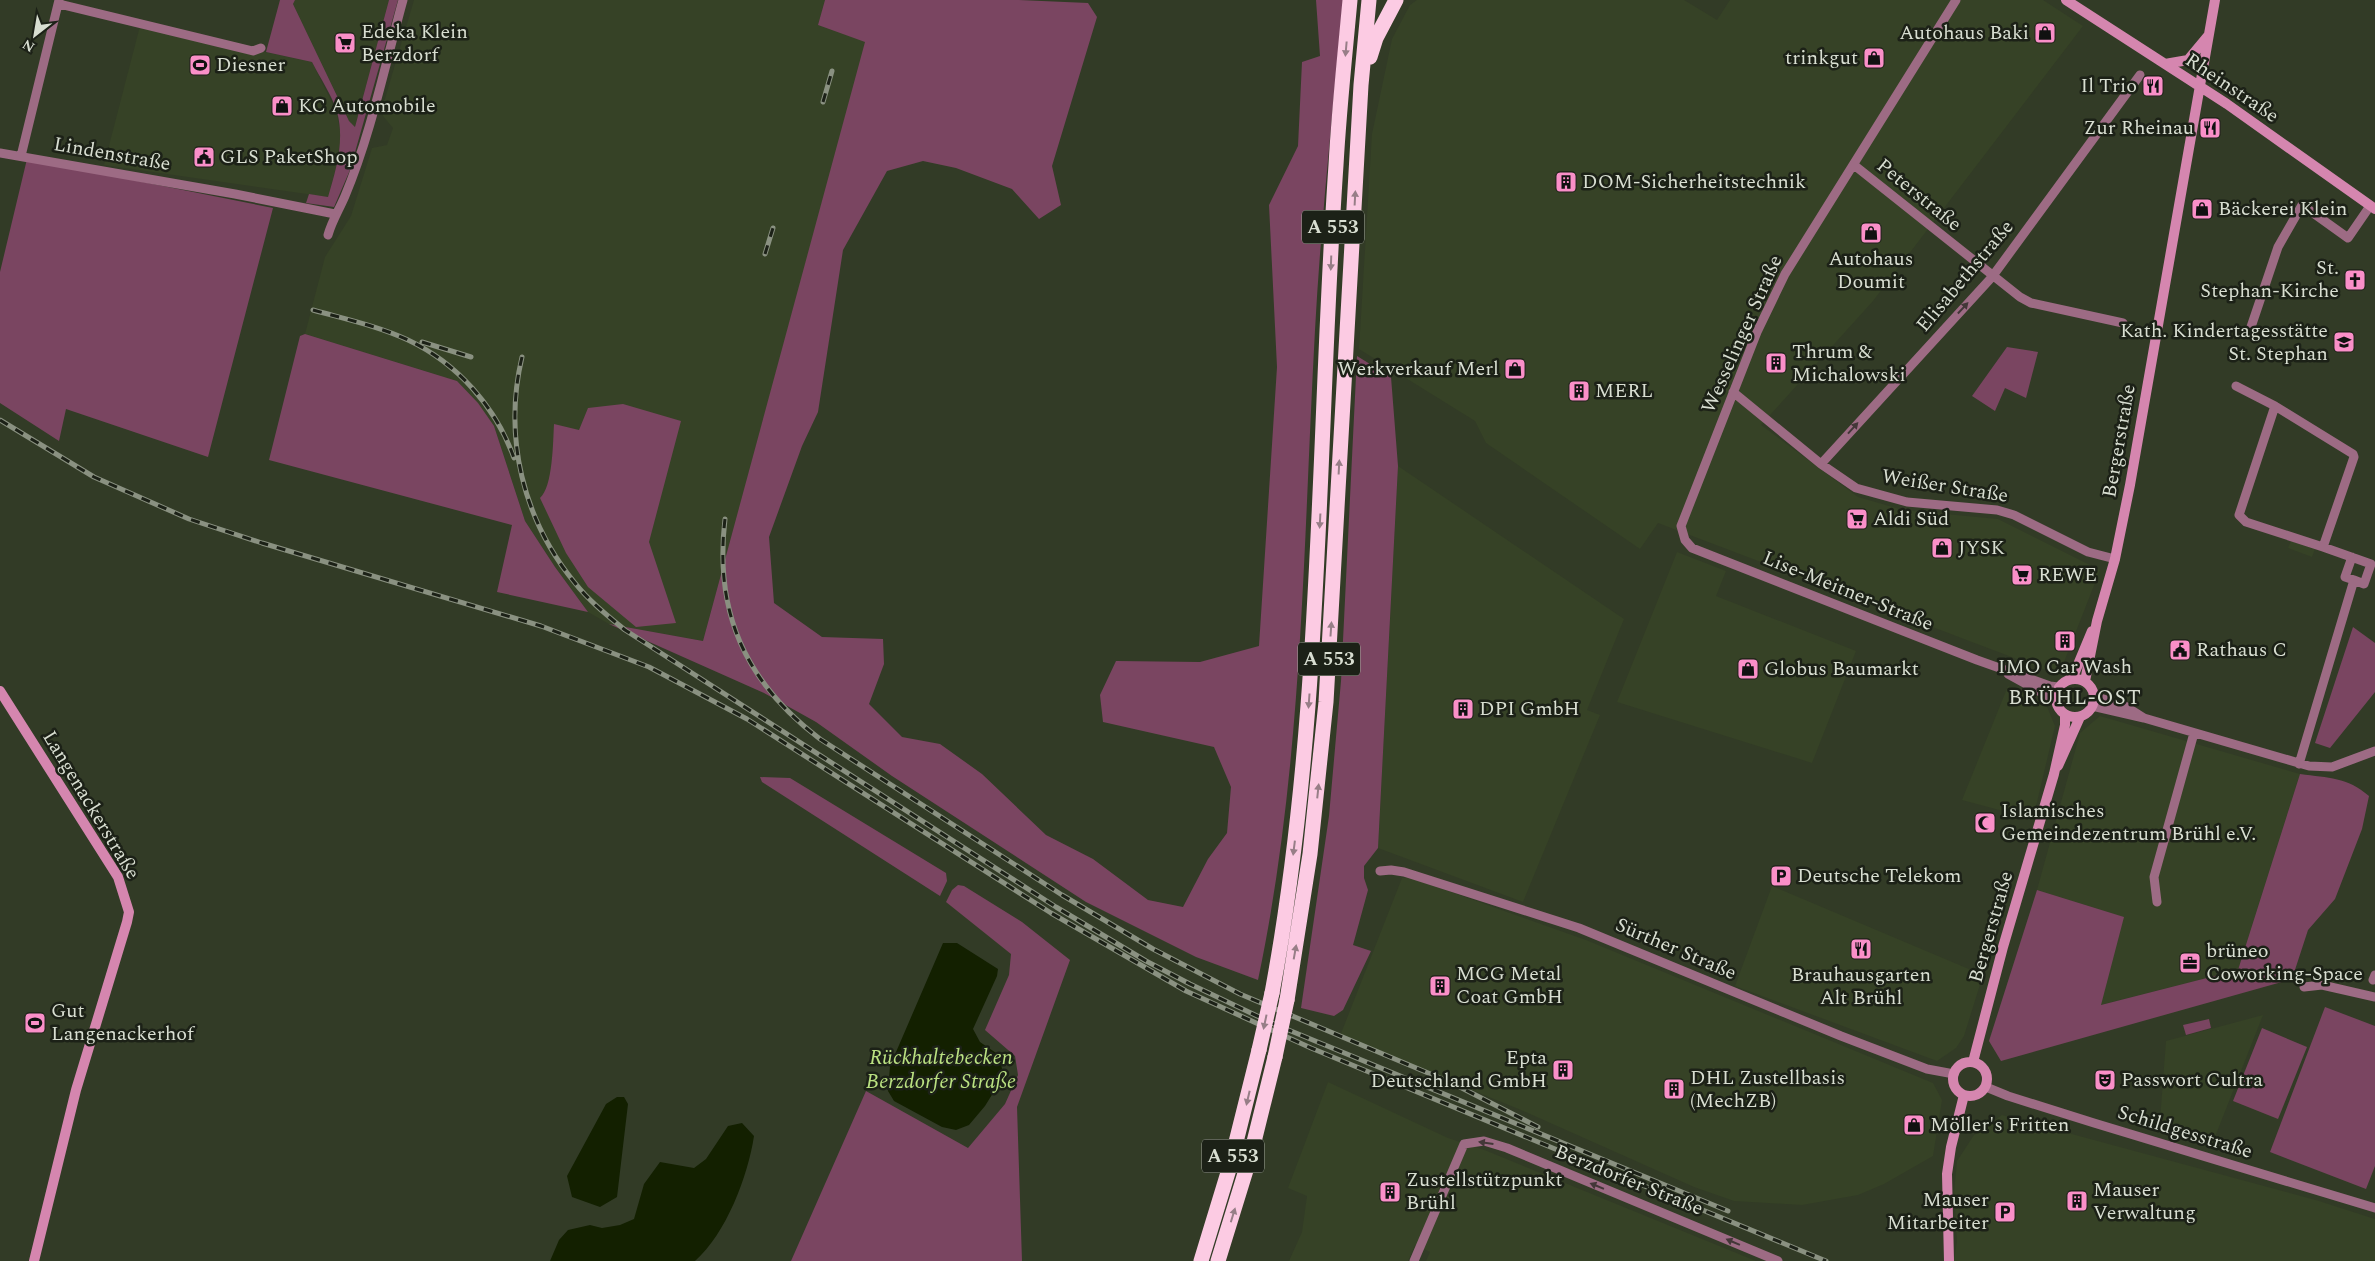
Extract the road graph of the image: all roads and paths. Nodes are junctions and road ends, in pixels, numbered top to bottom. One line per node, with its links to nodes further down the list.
1 (403, 0): 19 (street)
2 (1350, 0): 58 (highway, A 553, one-way to 58, bridge)
3 (1369, 0): 13 (highway, A 553)
4 (1396, 0): 13 (highway)
5 (1956, 0): 17 (street, Wesselinger Straße)
6 (2066, 0): 11 (street, Rheinstraße)
7 (2215, 0): 9 (street, Bergerstraße)
8 (59, 2): 10 (street); 16 (street)
9 (2209, 35): 11 (street); 14 (street, Bergerstraße)
10 (261, 48)
11 (2165, 64): 14 (street, Rheinstraße)
12 (2140, 76): 21 (street, Elisabethstraße)
13 (1361, 85): 59 (highway, A 553, one-way to 13, bridge)
14 (2199, 87): 18 (street, Rheinstraße); 31 (street, Bergerstraße)
15 (0, 153): 16 (street, Lindenstraße)
16 (21, 156): 19 (street, Lindenstraße)
17 (1854, 164): 21 (street, Peterstraße); 25 (street, Wesselinger Straße)
18 (2373, 208): 23 (street)
19 (335, 214): 20 (street)
20 (328, 235)
21 (1992, 276): 22 (street, Peterstraße); 27 (street, Elisabethstraße, one-way to 21)
22 (2123, 324)
23 (2250, 327)
24 (2236, 386): 26 (street)
25 (1733, 392): 27 (street, Weißer Straße); 28 (street, Wesselinger Straße)
26 (2275, 406): 29 (street); 29 (street)
27 (1821, 464): 31 (street, Weißer Straße)
28 (1685, 540): 35 (street, Lise-Meitner-Straße)
29 (2323, 547): 30 (street)
30 (2352, 557): 32 (street); 33 (street)
31 (2115, 559): 34 (street, Bergerstraße)
32 (2372, 568): 33 (street)
33 (2354, 580): 46 (street)
34 (2097, 621): 36 (street, Bergerstraße); 37 (street, Bergerstraße)
35 (2002, 669): 38 (street, Lise-Meitner-Straße); 40 (street, Lise-Meitner-Straße)
36 (2072, 679): 37 (street); 38 (street)
37 (2085, 681): 41 (street)
38 (2058, 687): 40 (street)
39 (0, 691): 57 (street, Langenackerstraße)
40 (2055, 700): 42 (street)
41 (2093, 701): 43 (street, Bergerstraße); 44 (street)
42 (2065, 715): 43 (street); 47 (street, Bergerstraße)
43 (2080, 717): 47 (street, Bergerstraße)
44 (2194, 733): 46 (street); 49 (street)
45 (2375, 752): 46 (street)
46 (2299, 764)
47 (2054, 774): 52 (street, Bergerstraße)
48 (1380, 871): 53 (street, Sürther Straße)
49 (2157, 902)
50 (2304, 987): 51 (street)
51 (2375, 997)
52 (1973, 1062): 53 (street); 54 (street)
53 (1954, 1074): 55 (street)
54 (1986, 1086): 55 (street); 56 (street, Schildgesstraße)
55 (1964, 1095): 62 (street)
56 (2375, 1208)
57 (34, 1261)
58 (1201, 1261)
59 (1218, 1261)
60 (1414, 1261): 61 (street, Berzdorfer Straße, one-way to 60)
61 (1778, 1261)
62 (1949, 1261)

